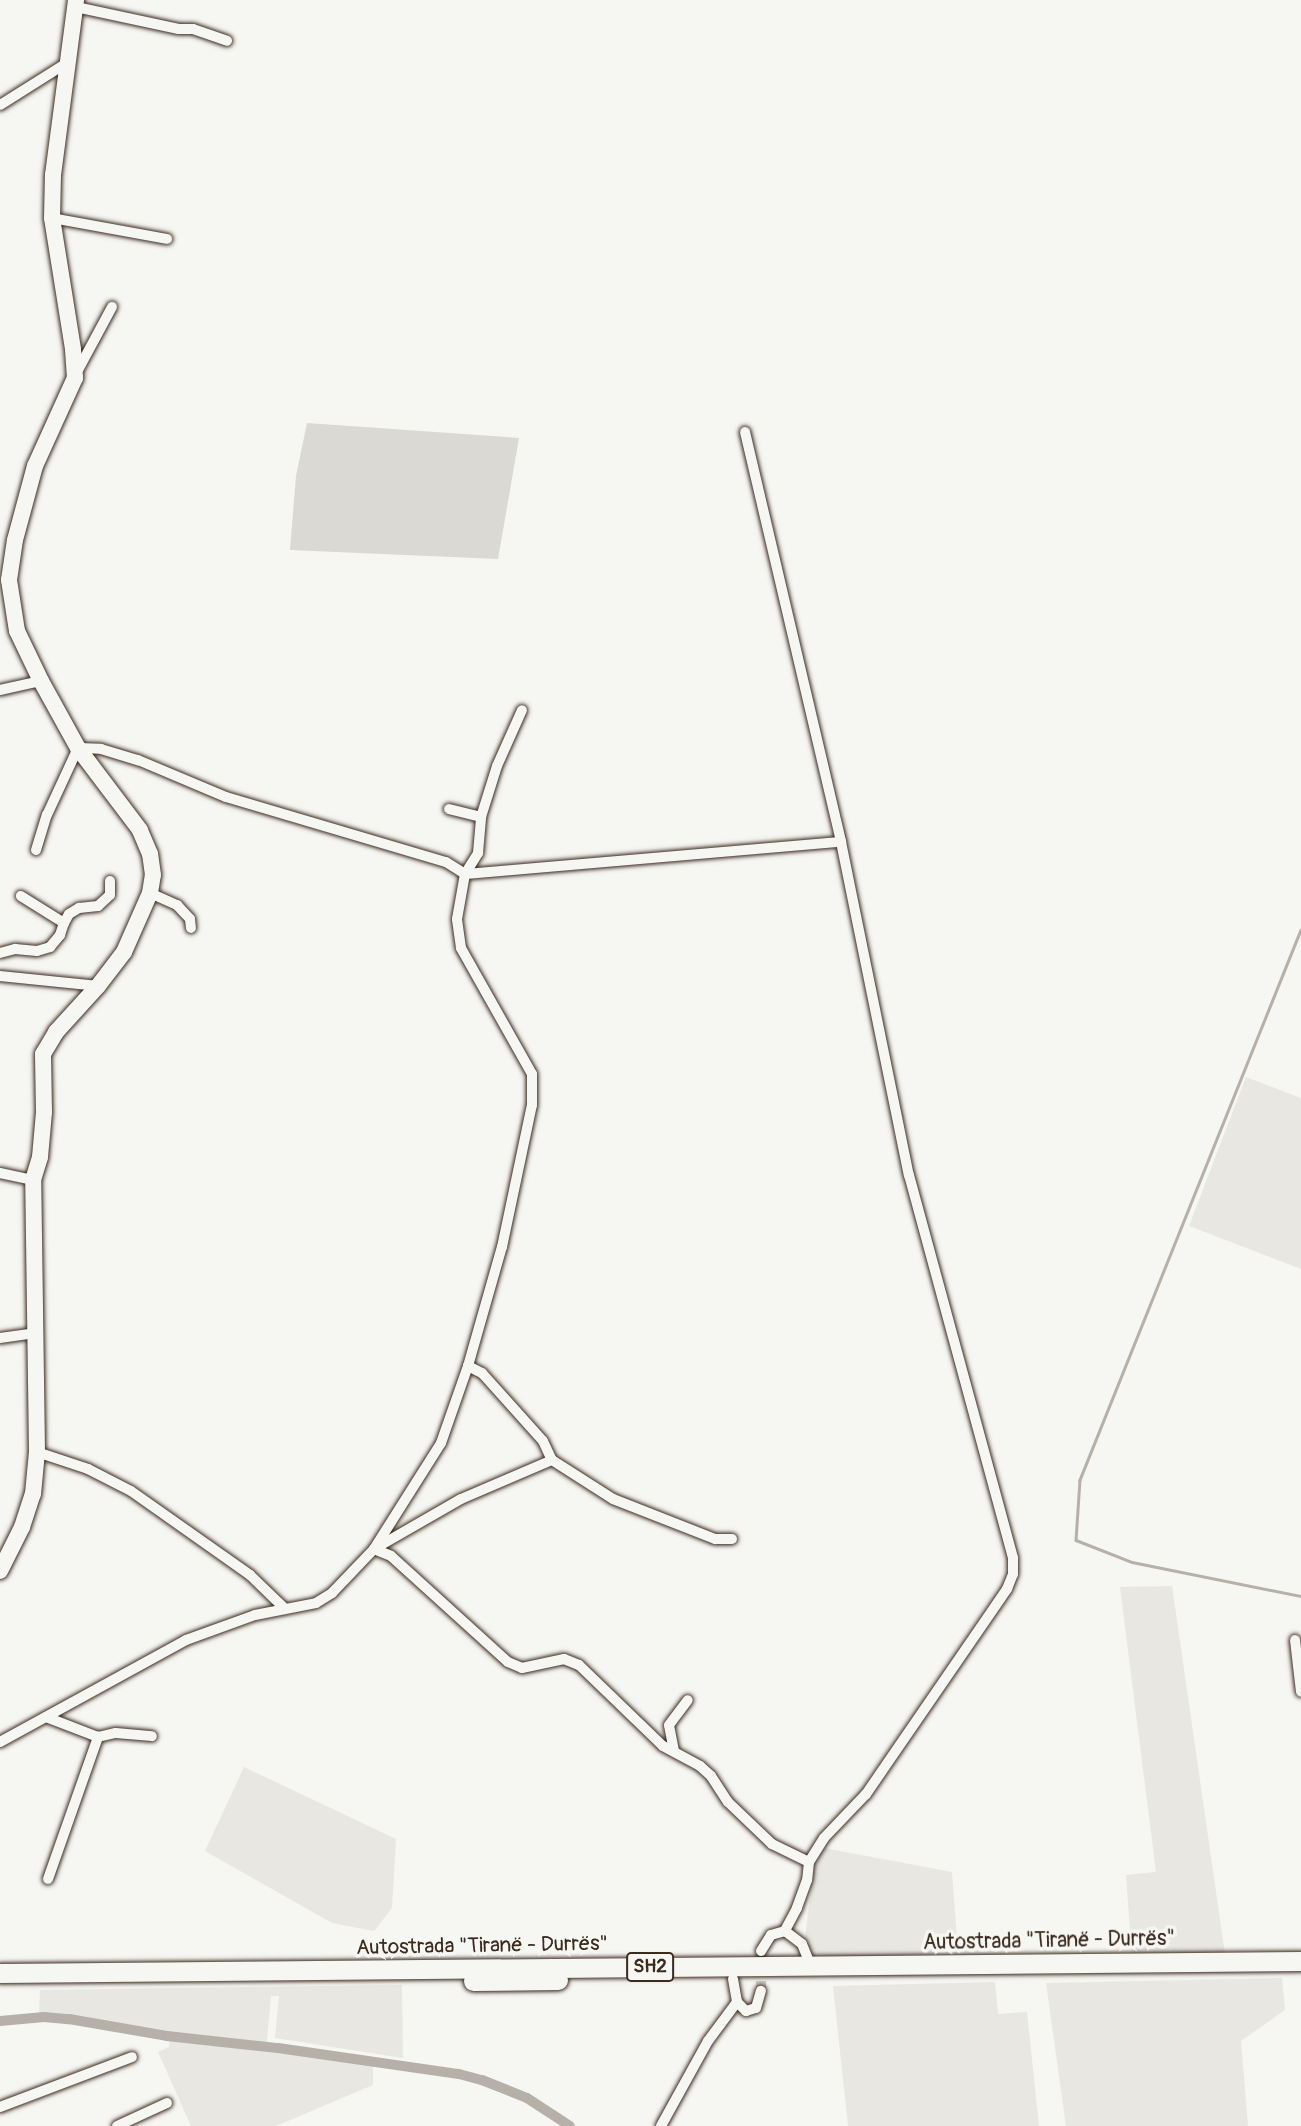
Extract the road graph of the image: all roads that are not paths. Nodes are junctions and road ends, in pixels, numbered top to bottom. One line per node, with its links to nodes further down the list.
1 (76, 3): 2 (street); 3 (street)
2 (228, 41)
3 (70, 61): 4 (street); 5 (street)
4 (0, 105)
5 (52, 218): 6 (street); 8 (street)
6 (167, 239)
7 (112, 307): 8 (street)
8 (75, 378): 10 (street)
9 (745, 432): 16 (street)
10 (41, 681): 11 (street); 13 (street)
11 (0, 690)
12 (523, 710): 15 (street)
13 (78, 748): 17 (street); 18 (street); 20 (street)
14 (449, 809): 15 (street)
15 (481, 817): 18 (street)
16 (841, 842): 18 (street); 46 (street)
17 (36, 850)
18 (465, 874): 31 (street)
19 (110, 881): 22 (street)
20 (150, 892): 23 (street); 26 (street)
21 (21, 896): 22 (street)
22 (64, 923): 24 (street)
23 (191, 928)
24 (0, 953)
25 (0, 976): 26 (street)
26 (98, 986): 28 (street)
27 (0, 1172): 28 (street)
28 (33, 1180): 29 (street)
29 (37, 1333): 30 (street); 32 (street)
30 (0, 1338)
31 (468, 1366): 33 (street); 35 (street)
32 (37, 1452): 36 (street); 37 (street)
33 (552, 1460): 34 (street); 35 (street)
34 (732, 1539)
35 (374, 1549): 37 (street); 45 (street)
36 (0, 1571)
37 (284, 1608): 41 (street)
38 (1295, 1640): 39 (street)
39 (1301, 1692)
40 (688, 1700): 45 (street)
41 (46, 1717): 43 (street); 44 (street)
42 (152, 1736): 43 (street)
43 (98, 1738): 47 (street)
44 (0, 1742)
45 (674, 1751): 46 (street)
46 (809, 1862): 48 (street)
47 (48, 1879)
48 (785, 1931): 49 (street); 51 (street)
49 (761, 1951)
50 (1301, 1961): 51 (highway, Autostrada "Tiranë - Durrës" / SH2)
51 (811, 1966): 52 (highway, Autostrada "Tiranë - Durrës" / SH2)
52 (0, 1973)
53 (1301, 1974): 54 (highway, Autostrada "Tiranë - Durrës" / SH2)
54 (733, 1979): 55 (highway, Autostrada "Tiranë - Durrës" / SH2); 57 (street)
55 (0, 1985)
56 (761, 1991): 57 (street)
57 (737, 2002): 62 (street)
58 (132, 2057): 60 (street)
59 (167, 2103): 61 (street)
60 (0, 2107)
61 (117, 2126)
62 (661, 2126)

